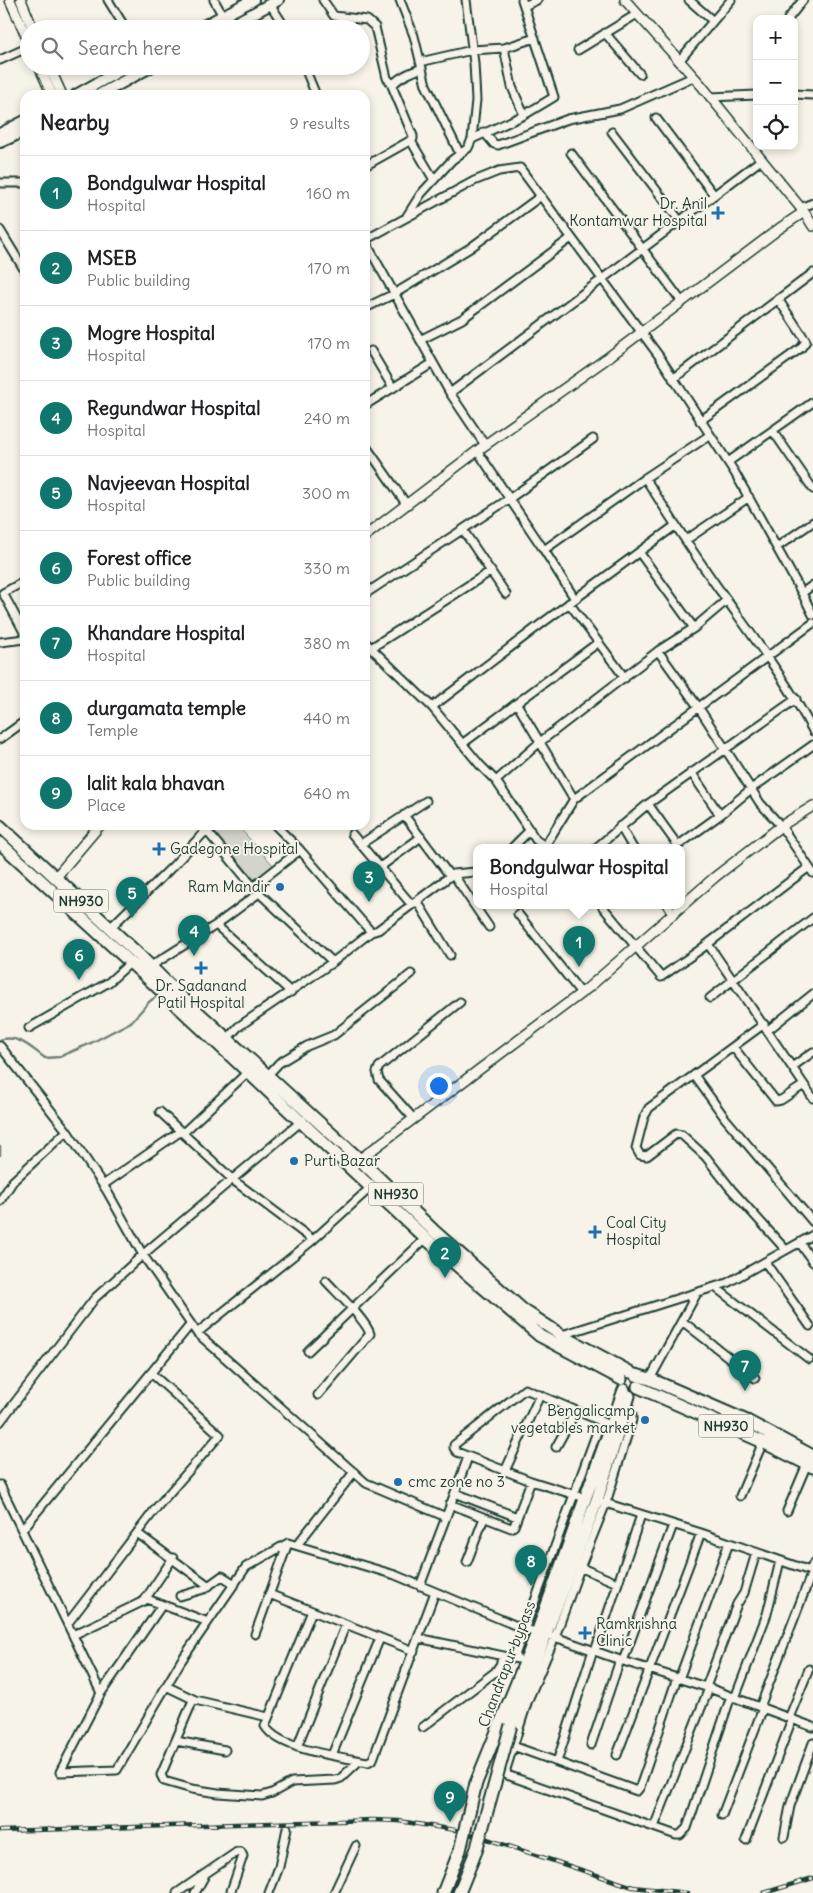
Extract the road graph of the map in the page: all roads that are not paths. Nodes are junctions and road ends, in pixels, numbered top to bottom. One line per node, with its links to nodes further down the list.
1 (10, 0): 26 (street)
2 (21, 0): 19 (street)
3 (108, 0): 20 (street)
4 (214, 0): 18 (street)
5 (253, 0): 18 (main road)
6 (323, 0): 24 (street)
7 (400, 0): 36 (street)
8 (466, 0): 31 (street)
9 (536, 0): 15 (street)
10 (625, 0): 16 (street)
11 (689, 0): 25 (street)
12 (731, 0): 25 (street)
13 (803, 0): 17 (street)
14 (274, 2): 22 (main road); 23 (street)
15 (523, 3): 29 (street)
16 (637, 14): 28 (street); 35 (street)
17 (791, 15)
18 (223, 16): 21 (main road)
19 (29, 20)
20 (120, 20)
21 (215, 20)
22 (241, 20)
23 (282, 20)
24 (367, 20)
25 (713, 21): 35 (street)
26 (20, 22)
27 (370, 23): 44 (street)
28 (605, 33): 32 (street); 37 (street)
29 (535, 38): 30 (street); 54 (street)
30 (504, 48): 31 (street); 54 (street)
31 (472, 50): 36 (street); 61 (street)
32 (578, 50)
33 (20, 51): 34 (street)
34 (0, 60)
35 (679, 60): 43 (street)
36 (421, 65): 44 (street); 65 (street)
37 (640, 74)
38 (43, 75): 45 (street)
39 (53, 75): 46 (street)
40 (112, 75): 47 (main road)
41 (136, 75): 48 (main road)
42 (308, 75): 49 (street)
43 (693, 77): 53 (street); 57 (street)
44 (392, 84): 62 (street)
45 (50, 90)
46 (60, 90)
47 (85, 90)
48 (108, 90)
49 (314, 90)
50 (798, 94): 52 (street)
51 (753, 95): 53 (street)
52 (813, 95)
53 (710, 97): 66 (street)
54 (524, 114): 57 (street)
55 (656, 118): 71 (street)
56 (20, 124): 60 (main road)
57 (484, 132): 61 (street)
58 (612, 132): 76 (street)
59 (20, 133): 63 (main road)
60 (0, 134)
61 (472, 139): 65 (street)
62 (412, 141): 67 (street); 68 (street)
63 (0, 142)
64 (571, 153): 82 (street)
65 (460, 154): 68 (street)
66 (761, 160): 71 (street); 74 (street)
67 (370, 163)
68 (434, 180): 75 (street)
69 (0, 183): 70 (street)
70 (20, 183)
71 (714, 195): 76 (street)
72 (541, 196): 75 (street); 80 (street); 86 (street)
73 (813, 203): 74 (street)
74 (802, 210): 77 (street); 88 (street)
75 (407, 216): 79 (street)
76 (680, 221): 82 (street)
77 (813, 226)
78 (0, 230): 83 (street)
79 (370, 237)
80 (571, 238): 85 (street); 91 (street)
81 (370, 249): 86 (street)
82 (642, 250): 85 (street); 88 (street)
83 (20, 263)
84 (813, 273): 87 (street)
85 (603, 280): 90 (street); 96 (street)
86 (394, 294): 89 (street); 91 (street)
87 (778, 299): 94 (street); 99 (street)
88 (682, 302): 90 (street)
89 (370, 306)
90 (642, 332): 94 (street); 103 (street)
91 (420, 340): 93 (street)
92 (371, 351): 95 (street)
93 (433, 363): 95 (street); 96 (street)
94 (673, 379): 99 (street)
95 (393, 388): 97 (street)
96 (450, 393): 103 (street)
97 (370, 402)
98 (813, 402): 100 (street)
99 (700, 421): 101 (street)
100 (773, 431): 106 (street); 108 (street)
101 (710, 435): 106 (street); 107 (street)
102 (593, 439): 110 (street)
103 (486, 445): 105 (street)
104 (370, 452): 111 (street)
105 (478, 452): 110 (street); 111 (street)
106 (728, 462): 109 (street)
107 (645, 478): 113 (street); 118 (street)
108 (813, 490)
109 (749, 497): 116 (street); 117 (street)
110 (509, 499): 114 (street); 118 (street)
111 (407, 505): 115 (street)
112 (813, 522): 117 (street)
113 (676, 525): 116 (street); 119 (street)
114 (463, 530): 120 (street); 123 (street)
115 (370, 532)
116 (686, 540): 126 (street)
117 (777, 547): 124 (street)
118 (544, 550): 127 (street)
119 (639, 552): 127 (street); 131 (street)
120 (491, 571): 125 (street); 135 (street)
121 (20, 584): 130 (street)
122 (813, 585): 124 (street)
123 (370, 591)
124 (802, 593): 128 (street)
125 (506, 594)
126 (727, 600): 131 (street); 137 (street)
127 (572, 601): 134 (street); 141 (street)
128 (813, 615)
129 (813, 623): 137 (street)
130 (20, 625)
131 (694, 628): 136 (street)
132 (20, 640): 133 (street)
133 (0, 642)
134 (599, 642): 138 (street); 140 (street)
135 (371, 648): 141 (street)
136 (658, 651): 138 (street); 142 (street)
137 (767, 655): 139 (street); 142 (street)
138 (625, 678): 146 (street)
139 (796, 699): 144 (street); 149 (street)
140 (517, 704): 146 (street); 147 (street)
141 (432, 707): 147 (street)
142 (699, 708): 149 (street); 153 (street)
143 (20, 724): 145 (street)
144 (813, 731)
145 (0, 739)
146 (540, 742): 151 (street); 153 (street)
147 (462, 744): 151 (street)
148 (813, 745): 152 (street)
149 (724, 749): 150 (street); 152 (street)
150 (691, 772): 155 (street); 158 (street)
151 (496, 781): 166 (street)
152 (751, 788): 158 (street); 161 (street)
153 (574, 800): 173 (street)
154 (426, 801): 157 (street)
155 (648, 804): 158 (street); 160 (street)
156 (813, 806): 161 (street)
157 (404, 815): 168 (street); 170 (street)
158 (720, 815)
159 (0, 826): 181 (highway, NH930)
160 (620, 826): 174 (street); 175 (street)
161 (781, 826): 178 (street); 186 (street)
162 (96, 830): 181 (street)
163 (206, 830): 197 (street)
164 (211, 830): 183 (street)
165 (280, 830): 176 (street)
166 (530, 830): 171 (street); 172 (street)
167 (352, 834): 170 (street)
168 (421, 837): 177 (street); 180 (street)
169 (0, 843): 182 (highway, NH930)
170 (361, 844): 177 (street)
171 (516, 844)
172 (542, 844)
173 (549, 844)
174 (600, 844)
175 (631, 844)
176 (300, 850): 183 (street); 198 (street)
177 (380, 867): 185 (street)
178 (811, 870): 199 (street)
179 (473, 872): 180 (street)
180 (452, 875): 185 (street); 187 (street)
181 (56, 877): 182 (street); 197 (highway, NH930)
182 (49, 887): 203 (highway, NH930)
183 (253, 887): 184 (street)
184 (259, 893): 195 (street); 202 (street)
185 (414, 902): 198 (street); 201 (street)
186 (685, 904)
187 (473, 905)
188 (476, 909): 196 (street)
189 (604, 909): 200 (street)
190 (670, 909): 193 (street)
191 (680, 909): 193 (street)
192 (518, 914): 209 (street)
193 (673, 915): 200 (street)
194 (813, 918): 207 (street)
195 (216, 925): 204 (street); 208 (street)
196 (489, 927)
197 (110, 928): 204 (highway, NH930)
198 (371, 932): 202 (street)
199 (708, 944): 200 (street); 207 (street)
200 (636, 947): 209 (street)
201 (450, 955)
202 (333, 962): 208 (street)
203 (130, 963): 206 (highway, NH930); 215 (street)
204 (151, 966): 206 (highway, NH930)
205 (411, 974): 222 (street)
206 (158, 980): 213 (highway, NH930)
207 (734, 981): 211 (street); 214 (street)
208 (291, 992): 216 (street)
209 (581, 993): 228 (street)
210 (813, 994): 214 (street)
211 (710, 998)
212 (460, 1002): 228 (street)
213 (184, 1006): 216 (highway, NH930); 221 (highway, NH930)
214 (766, 1027): 218 (street); 220 (street)
215 (29, 1028)
216 (228, 1037): 221 (highway, NH930)
217 (0, 1046): 230 (street)
218 (733, 1047): 223 (street); 224 (street)
219 (813, 1052): 220 (street)
220 (792, 1067): 224 (street)
221 (251, 1069): 222 (highway, NH930); 229 (highway, NH930); 231 (street)
222 (270, 1072): 227 (highway, NH930)
223 (694, 1075): 239 (street); 244 (street)
224 (804, 1085): 225 (street)
225 (813, 1098)
226 (160, 1112): 231 (street)
227 (308, 1113): 229 (street); 232 (highway, NH930)
228 (414, 1119): 232 (street)
229 (300, 1122): 233 (highway, NH930); 234 (street)
230 (67, 1131): 235 (street); 237 (street)
231 (182, 1132): 234 (street); 235 (street)
232 (359, 1159): 233 (street); 238 (highway, NH930)
233 (350, 1168): 236 (highway, NH930)
234 (233, 1180): 242 (street); 245 (street)
235 (103, 1185): 245 (street)
236 (370, 1188): 238 (highway, NH930); 242 (street)
237 (0, 1201)
238 (402, 1209): 240 (highway, NH930)
239 (813, 1222)
240 (429, 1234): 251 (street); 256 (highway, NH930); 262 (highway, NH930)
241 (813, 1235): 243 (street)
242 (313, 1240): 255 (street)
243 (800, 1243): 244 (street); 247 (street)
244 (785, 1249): 246 (street)
245 (142, 1255): 253 (street); 266 (street)
246 (765, 1262): 249 (street); 254 (street)
247 (813, 1262)
248 (326, 1281): 251 (street)
249 (715, 1287): 250 (street); 258 (street)
250 (697, 1293): 252 (street); 256 (street)
251 (352, 1308): 257 (street); 263 (street)
252 (682, 1321): 260 (street); 261 (street)
253 (191, 1324): 255 (street); 259 (street)
254 (810, 1326)
255 (197, 1333): 273 (street)
256 (562, 1335): 262 (highway, NH930)
257 (308, 1351)
258 (809, 1359)
259 (151, 1373): 287 (street); 288 (street)
260 (755, 1378)
261 (650, 1379): 262 (highway, NH930); 271 (highway, NH930)
262 (630, 1382): 267 (highway, Chandrapur bypass); 268 (highway, NH930); 279 (highway, Chandrapur bypass)
263 (318, 1395)
264 (540, 1395): 265 (street); 270 (street); 272 (street)
265 (576, 1410): 267 (street); 269 (street)
266 (0, 1422)
267 (606, 1423): 278 (highway, Chandrapur bypass)
268 (763, 1442): 271 (highway, NH930); 277 (street)
269 (556, 1447)
270 (468, 1456): 272 (street); 276 (street)
271 (811, 1462): 281 (street)
272 (505, 1471): 274 (street)
273 (354, 1472): 284 (street); 292 (street)
274 (532, 1481): 278 (street); 283 (street)
275 (0, 1484): 287 (street)
276 (455, 1493): 280 (street); 283 (street)
277 (740, 1496)
278 (579, 1497): 312 (street); 315 (highway, Chandrapur bypass)
279 (602, 1502): 282 (street); 297 (highway, Chandrapur bypass)
280 (450, 1504): 284 (street); 285 (street)
281 (787, 1511)
282 (642, 1515): 286 (street); 299 (street)
283 (518, 1517): 285 (street)
284 (446, 1518): 302 (street)
285 (484, 1518): 296 (street)
286 (673, 1525): 289 (street); 322 (street)
287 (22, 1530): 310 (street)
288 (137, 1533): 294 (street); 310 (street)
289 (701, 1533): 291 (street); 324 (street)
290 (288, 1543): 292 (street); 300 (street); 304 (street)
291 (729, 1543): 293 (street); 325 (street)
292 (297, 1545): 302 (street)
293 (756, 1553): 295 (street); 327 (street)
294 (173, 1558): 301 (street); 306 (street)
295 (780, 1561): 298 (street); 329 (street)
296 (467, 1562)
297 (576, 1566): 299 (street); 315 (highway, Chandrapur bypass)
298 (812, 1570): 331 (street)
299 (617, 1583): 318 (street)
300 (234, 1584): 301 (street); 309 (street)
301 (209, 1586): 305 (street)
302 (420, 1586): 303 (street)
303 (435, 1592): 312 (street); 317 (street)
304 (269, 1594): 308 (street); 313 (street)
305 (180, 1596)
306 (147, 1599): 307 (street); 314 (street)
307 (162, 1605): 309 (street); 328 (street)
308 (312, 1611): 311 (street); 332 (street)
309 (208, 1622): 326 (street)
310 (68, 1624): 314 (street)
311 (346, 1624): 316 (street); 340 (street)
312 (524, 1629): 315 (street); 321 (street)
313 (255, 1634)
314 (73, 1635): 328 (street)
315 (546, 1635): 318 (street); 321 (highway, Chandrapur bypass); 339 (street); 359 (highway, Chandrapur bypass, bridge)
316 (380, 1638): 319 (street); 342 (street)
317 (418, 1638): 319 (street); 320 (street)
318 (594, 1650): 322 (street); 345 (street)
319 (414, 1651): 344 (street)
320 (503, 1656): 321 (street); 334 (street)
321 (520, 1660): 358 (highway, Chandrapur bypass, bridge)
322 (621, 1661): 324 (street); 338 (street)
323 (809, 1669): 333 (street)
324 (650, 1670): 325 (street); 343 (street)
325 (678, 1678): 327 (street); 345 (street)
326 (166, 1686): 328 (street); 330 (street)
327 (707, 1687): 329 (street); 347 (street)
328 (101, 1693)
329 (733, 1697): 331 (street); 347 (street)
330 (193, 1700): 332 (street); 336 (street)
331 (761, 1708): 333 (street); 346 (street)
332 (268, 1717): 340 (street)
333 (790, 1719): 335 (street); 350 (street)
334 (423, 1727)
335 (813, 1727)
336 (176, 1741): 341 (street); 344 (street)
337 (813, 1743): 349 (street)
338 (592, 1745)
339 (513, 1746): 345 (street); 347 (street)
340 (297, 1747): 342 (street)
341 (224, 1750)
342 (332, 1755): 344 (street)
343 (617, 1755)
344 (359, 1760)
345 (557, 1762)
346 (722, 1815)
347 (654, 1827)
348 (288, 1828): 356 (street)
349 (784, 1837)
350 (746, 1840)
351 (356, 1846): 357 (street)
352 (205, 1875): 353 (street); 354 (street); 355 (street)
353 (233, 1892)
354 (177, 1893)
355 (195, 1893)
356 (269, 1893)
357 (334, 1893)
358 (443, 1893)
359 (459, 1893)

